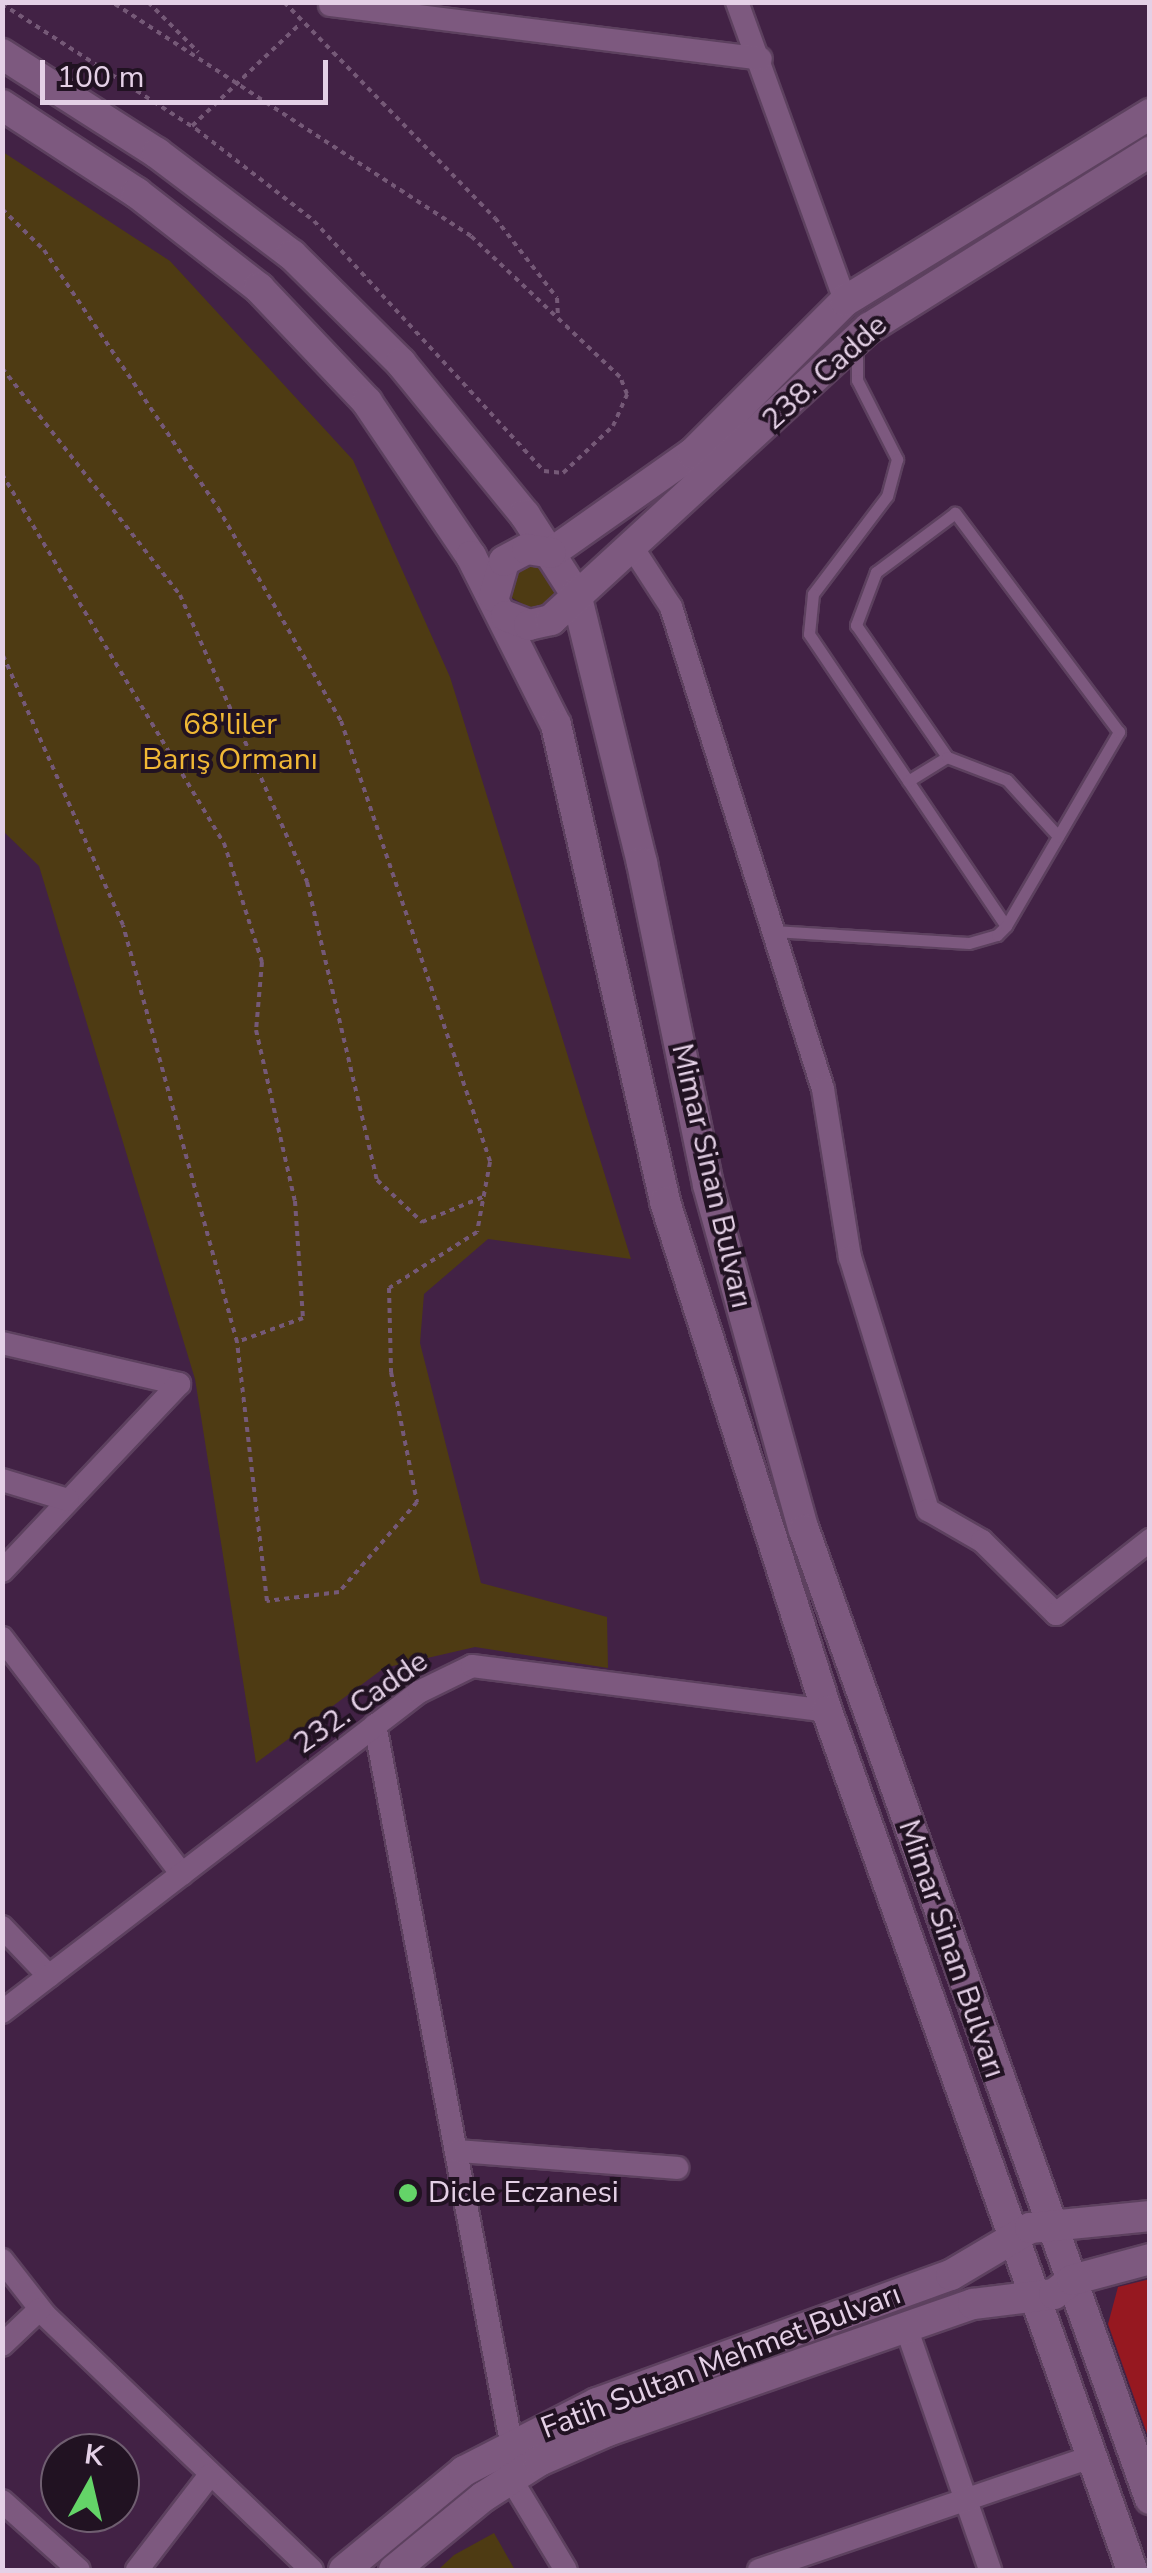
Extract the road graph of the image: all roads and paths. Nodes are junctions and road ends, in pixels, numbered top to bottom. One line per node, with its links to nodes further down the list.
1 (112, 2): 9 (path)
2 (148, 2): 9 (path)
3 (284, 2): 7 (path)
4 (737, 2): 10 (street)
5 (2, 4): 14 (path)
6 (330, 5): 10 (street)
7 (302, 22): 11 (path); 18 (path)
8 (2, 54): 23 (main road, Mimar Sinan Bulvarı)
9 (202, 57): 11 (path)
10 (761, 59): 17 (street)
11 (239, 82): 14 (path); 18 (path)
12 (2, 104): 25 (main road, Mimar Sinan Bulvarı)
13 (1150, 114): 17 (main road, 238. Cadde)
14 (192, 126): 18 (path)
15 (1150, 152): 19 (main road, 238. Cadde)
16 (2, 210): 32 (path)
17 (845, 301): 19 (main road); 23 (main road, 238. Cadde)
18 (558, 317)
19 (857, 338): 22 (main road, 238. Cadde); 28 (lane)
20 (2, 368): 32 (path)
21 (2, 474): 33 (path)
22 (634, 550): 24 (main road, 238. Cadde); 31 (street)
23 (552, 554): 24 (main road, Mimar Sinan Bulvarı); 25 (main road)
24 (576, 594): 25 (main road); 49 (main road, Mimar Sinan Bulvarı)
25 (500, 606): 40 (main road, Mimar Sinan Bulvarı)
26 (2, 653): 33 (path)
27 (947, 757): 28 (lane); 29 (lane); 29 (lane)
28 (908, 781): 30 (lane)
29 (1058, 836): 30 (lane)
30 (1006, 926): 31 (lane)
31 (773, 930): 37 (street)
32 (483, 1197): 33 (path)
33 (237, 1342)
34 (2, 1343): 36 (street)
35 (2, 1480): 36 (street)
36 (68, 1500): 38 (street)
37 (1150, 1540)
38 (2, 1571)
39 (2, 1638): 42 (street)
40 (827, 1712): 41 (street, 232. Cadde); 50 (main road, Mimar Sinan Bulvarı)
41 (374, 1725): 42 (street, 232. Cadde); 46 (street)
42 (182, 1874): 44 (street, 232. Cadde)
43 (2, 1927): 44 (street)
44 (50, 1976): 45 (street, 232. Cadde)
45 (2, 2012)
46 (458, 2151): 47 (street); 58 (street)
47 (677, 2168)
48 (1150, 2216): 49 (main road)
49 (1051, 2224): 50 (main road, Fatih Sultan Mehmet Bulvarı); 53 (main road, Mimar Sinan Bulvarı)
50 (1012, 2241): 54 (main road, Mimar Sinan Bulvarı); 58 (main road, Fatih Sultan Mehmet Bulvarı)
51 (1150, 2259): 53 (main road)
52 (2, 2260): 55 (street)
53 (1072, 2280): 54 (main road, Fatih Sultan Mehmet Bulvarı); 62 (main road, Mimar Sinan Bulvarı)
54 (1031, 2295): 56 (main road, Fatih Sultan Mehmet Bulvarı); 59 (main road, Mimar Sinan Bulvarı)
55 (40, 2309): 57 (street); 60 (street)
56 (906, 2327): 61 (main road, Fatih Sultan Mehmet Bulvarı); 63 (street)
57 (2, 2345)
58 (512, 2442): 68 (main road, Fatih Sultan Mehmet Bulvarı)
59 (1090, 2457): 63 (street); 73 (main road, Mimar Sinan Bulvarı)
60 (210, 2476): 66 (street); 67 (street)
61 (511, 2479): 69 (main road, Fatih Sultan Mehmet Bulvarı); 70 (street)
62 (1150, 2498)
63 (966, 2499): 71 (street); 72 (street)
64 (2, 2501): 65 (street)
65 (72, 2568)
66 (137, 2570)
67 (312, 2570)
68 (344, 2570)
69 (394, 2570)
70 (566, 2570)
71 (759, 2570)
72 (990, 2570)
73 (1132, 2570)

